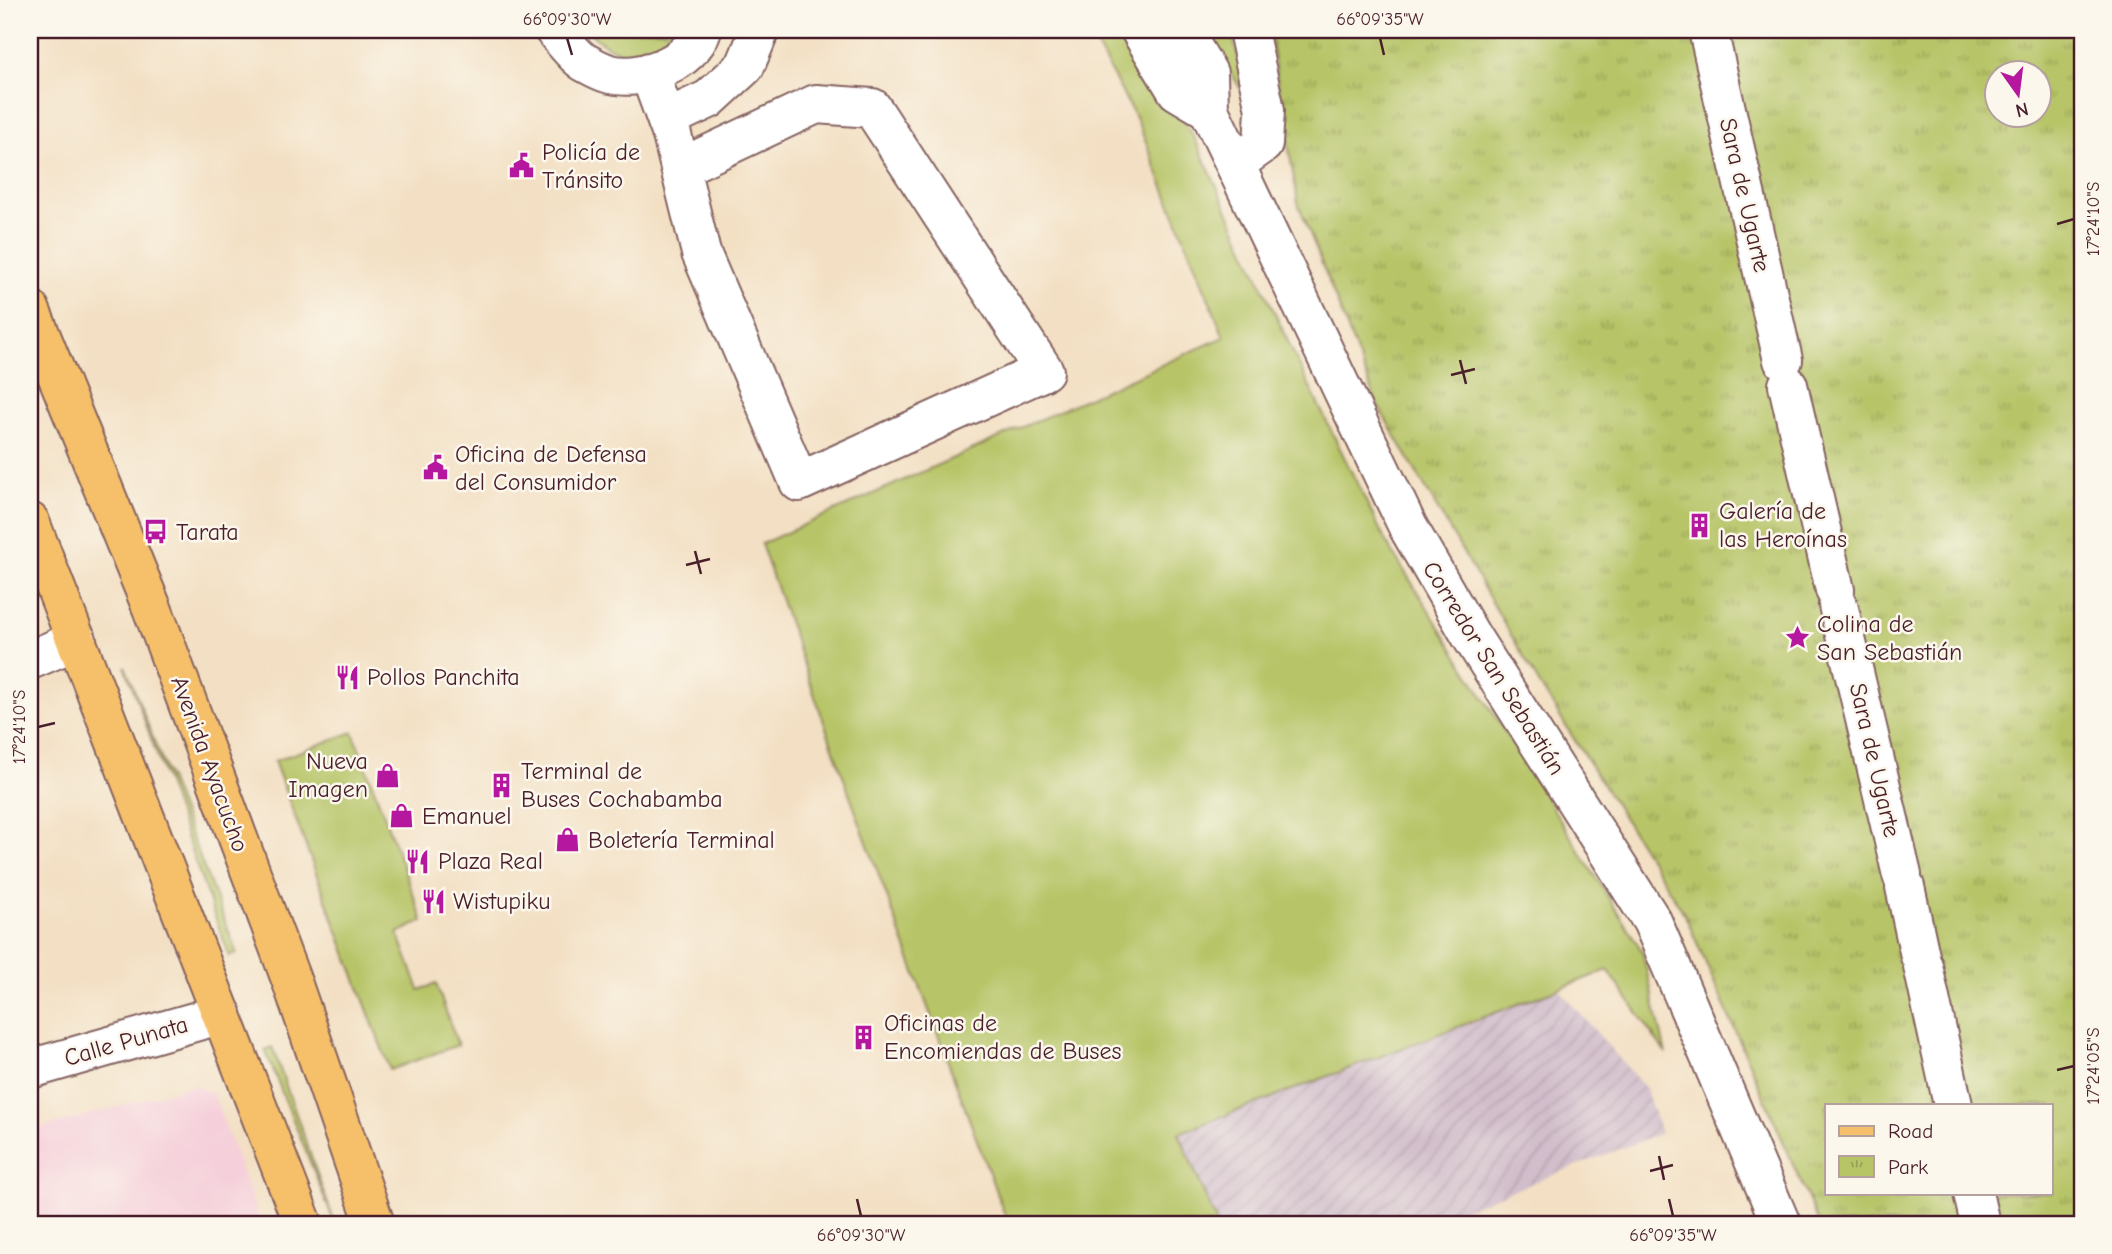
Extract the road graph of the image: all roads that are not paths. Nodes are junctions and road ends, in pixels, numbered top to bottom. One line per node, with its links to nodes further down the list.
1 (554, 30): 8 (street)
2 (702, 30): 8 (street)
3 (760, 30): 10 (street)
4 (1140, 30): 9 (street)
5 (1182, 30): 9 (street, Corredor San Sebastián)
6 (1248, 30): 11 (street)
7 (1708, 30): 19 (street, Sara de Ugarte)
8 (649, 72): 10 (street)
9 (1209, 110): 11 (street, Corredor San Sebastián)
10 (666, 119): 12 (street)
11 (1236, 164): 23 (street, Corredor San Sebastián)
12 (680, 168): 12 (street)
13 (30, 309): 22 (main road, Avenida Ayacucho)
14 (30, 522): 15 (main road)
15 (77, 640): 16 (street); 17 (main road)
16 (30, 660)
17 (222, 1014): 18 (street, Calle Punata); 21 (main road)
18 (30, 1069)
19 (1953, 1104)
20 (1973, 1194): 24 (street)
21 (303, 1224)
22 (375, 1224)
23 (1781, 1224)
24 (1980, 1224)

